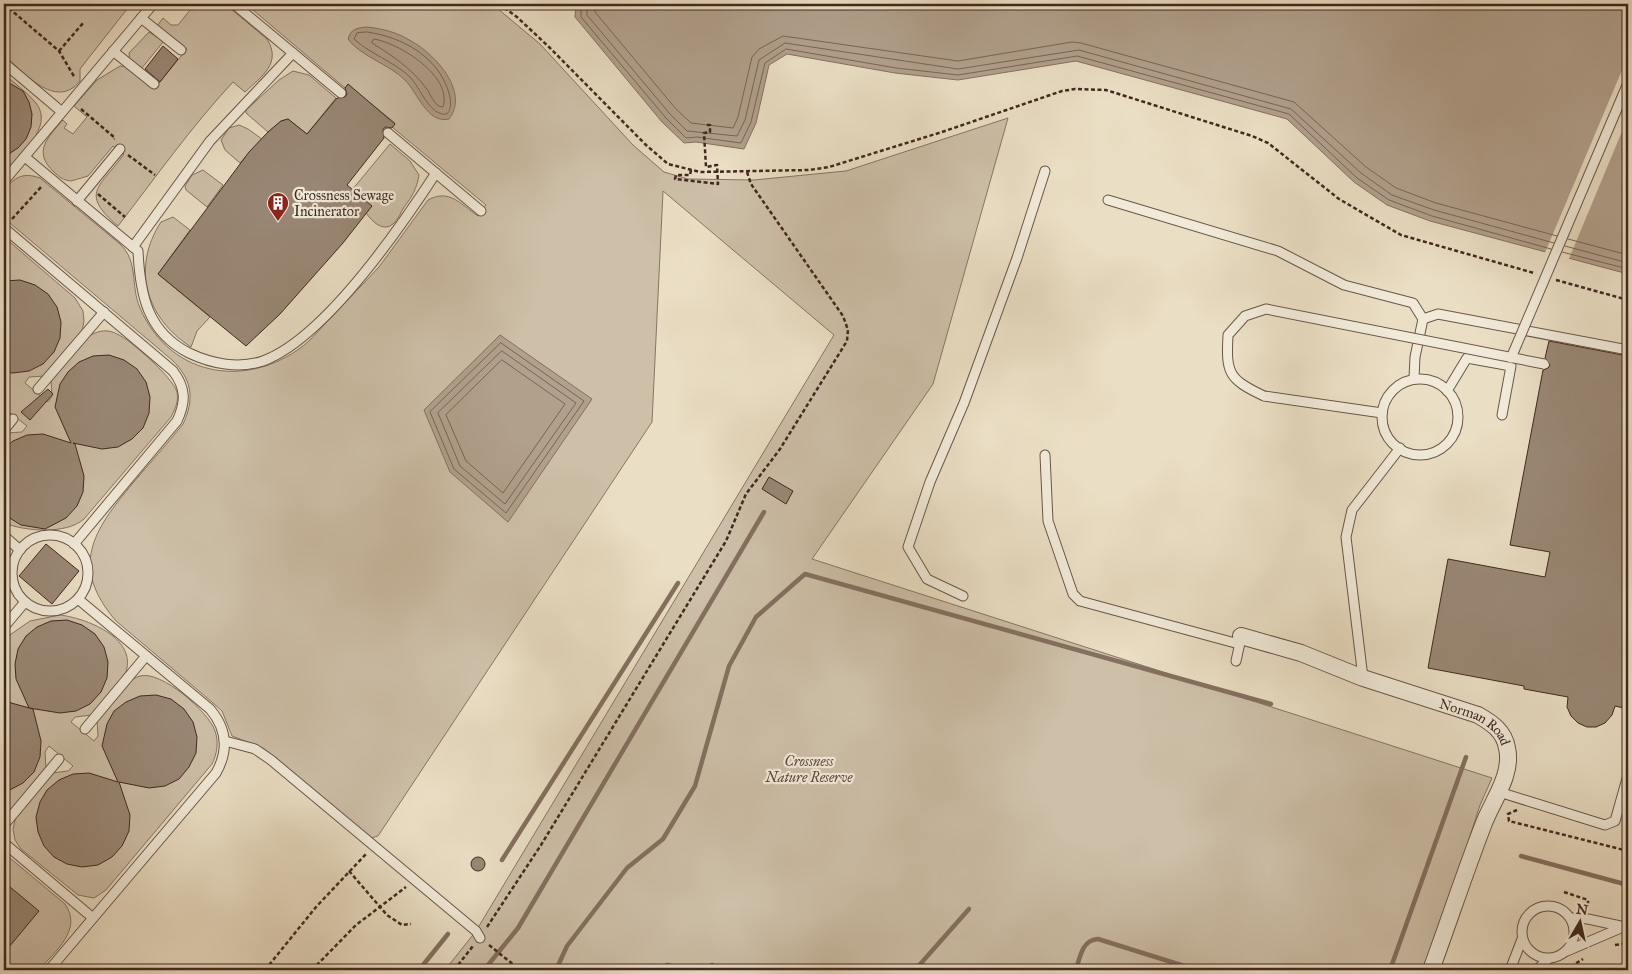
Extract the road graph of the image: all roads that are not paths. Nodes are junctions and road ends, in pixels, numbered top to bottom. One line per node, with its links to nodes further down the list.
1 (154, 4): 3 (lane)
2 (234, 4): 6 (lane)
3 (141, 18): 4 (lane); 5 (lane)
4 (182, 50)
5 (113, 51): 9 (lane); 11 (lane)
6 (293, 53): 10 (lane); 22 (lane)
7 (4, 63): 11 (lane)
8 (1628, 83): 26 (lane, bridge)
9 (154, 84)
10 (341, 93)
11 (62, 112): 14 (lane)
12 (388, 133): 16 (lane)
13 (120, 149): 19 (lane)
14 (25, 157): 17 (lane); 19 (lane)
15 (1045, 172): 40 (lane)
16 (436, 173): 20 (lane); 22 (lane)
17 (4, 181)
18 (1108, 200): 24 (lane)
19 (78, 201): 22 (lane)
20 (481, 210)
21 (4, 228): 23 (lane)
22 (133, 247)
23 (104, 312): 29 (lane); 38 (lane)
24 (1423, 319): 25 (lane); 28 (lane)
25 (1628, 350)
26 (1511, 358): 27 (lane, bridge); 31 (lane, bridge)
27 (1544, 364)
28 (1414, 378): 30 (lane); 31 (lane)
29 (38, 389)
30 (1447, 391): 32 (lane); 35 (lane)
31 (1382, 412): 35 (lane)
32 (1502, 415)
33 (13, 419): 34 (lane)
34 (4, 430)
35 (1400, 448): 47 (lane)
36 (1045, 455): 44 (lane)
37 (4, 536): 39 (lane)
38 (74, 544): 39 (lane); 41 (lane)
39 (20, 550): 42 (lane)
40 (963, 596)
41 (78, 599): 42 (lane); 45 (lane)
42 (25, 602): 43 (lane)
43 (4, 627)
44 (1240, 640): 46 (lane); 47 (street, Norman Road)
45 (146, 656): 48 (lane); 49 (lane)
46 (1236, 661)
47 (1363, 678): 52 (street, Norman Road)
48 (84, 729)
49 (225, 741): 55 (lane); 58 (lane)
50 (59, 759): 53 (lane)
51 (1628, 775): 52 (lane)
52 (1499, 792): 63 (street, Norman Road)
53 (4, 825)
54 (4, 843): 55 (lane)
55 (93, 918): 62 (lane)
56 (1571, 918): 57 (lane); 59 (lane); 60 (lane)
57 (1626, 927): 60 (lane)
58 (480, 938)
59 (1522, 939): 61 (lane); 64 (lane)
60 (1567, 951): 61 (lane)
61 (1548, 958): 65 (lane)
62 (49, 970)
63 (1431, 970)
64 (1510, 970)
65 (1537, 970)

